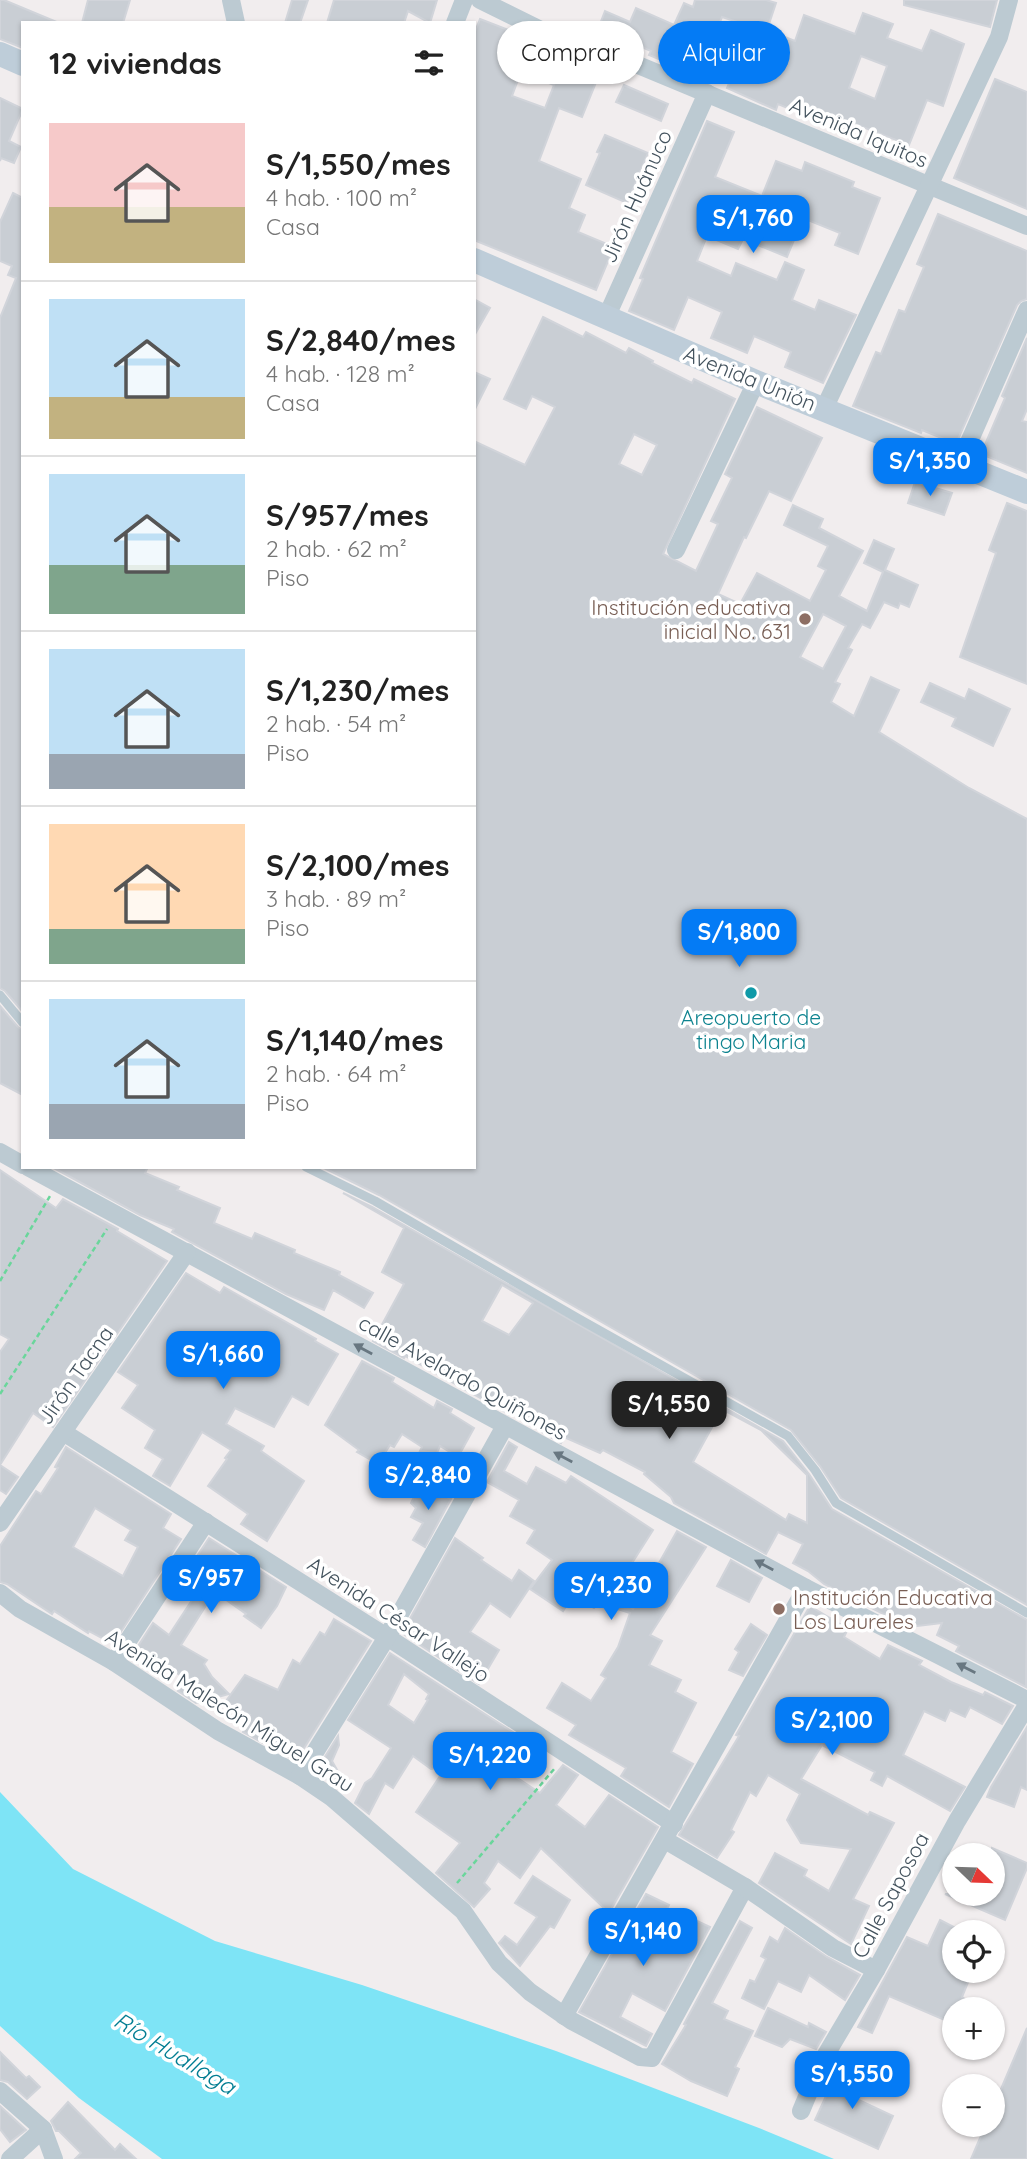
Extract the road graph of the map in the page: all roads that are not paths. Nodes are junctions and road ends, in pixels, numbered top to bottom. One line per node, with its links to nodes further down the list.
1 (231, 0): 5 (street)
2 (464, 0): 6 (street)
3 (480, 0): 9 (street, Avenida Iquitos)
4 (1009, 0): 10 (street)
5 (236, 21)
6 (456, 21)
7 (0, 54): 8 (main road)
8 (21, 63)
9 (707, 93): 10 (street, Avenida Iquitos); 14 (street, Jirón Huánuco)
10 (930, 186): 11 (street, Avenida Iquitos); 16 (street)
11 (1027, 226)
12 (476, 261): 14 (main road, Avenida Unión)
13 (1027, 310): 17 (street)
14 (606, 318): 15 (main road, Avenida Unión)
15 (756, 383): 16 (main road, Avenida Unión); 19 (street)
16 (824, 409): 17 (main road, Avenida Unión)
17 (959, 465): 18 (main road, Avenida Unión)
18 (1027, 492)
19 (676, 550)
20 (0, 995): 21 (lane)
21 (21, 1021)
22 (0, 1153): 23 (street)
23 (21, 1164)
24 (32, 1169): 26 (street, calle Avelardo Quiñones)
25 (310, 1169): 33 (lane)
26 (187, 1252): 27 (street, calle Avelardo Quiñones, one-way to 26); 28 (street, Jirón Tacna)
27 (505, 1426): 31 (street, calle Avelardo Quiñones, one-way to 27); 34 (street)
28 (62, 1432): 29 (street, Jirón Tacna); 30 (street, Avenida César Vallejo)
29 (3, 1511)
30 (206, 1522): 34 (street, Avenida César Vallejo); 35 (street)
31 (806, 1587): 36 (street, calle Avelardo Quiñones, one-way to 31); 38 (street)
32 (0, 1593): 35 (street, Avenida Malecón Miguel Grau)
33 (1027, 1613)
34 (387, 1637): 37 (street); 38 (street, Avenida César Vallejo)
35 (114, 1662): 37 (street, Avenida Malecón Miguel Grau)
36 (1027, 1702): 40 (street, Calle Saposoa)
37 (300, 1776): 41 (street, Avenida Malecón Miguel Grau)
38 (669, 1832): 39 (street, Avenida César Vallejo); 41 (street)
39 (745, 1887): 40 (street, Avenida César Vallejo); 41 (street, Avenida Malecón Miguel Grau)
40 (876, 1970): 43 (street, Calle Saposoa)
41 (564, 2016)
42 (0, 2091): 44 (street)
43 (801, 2111)
44 (43, 2129): 45 (street); 46 (street)
45 (10, 2159)
46 (54, 2159)

